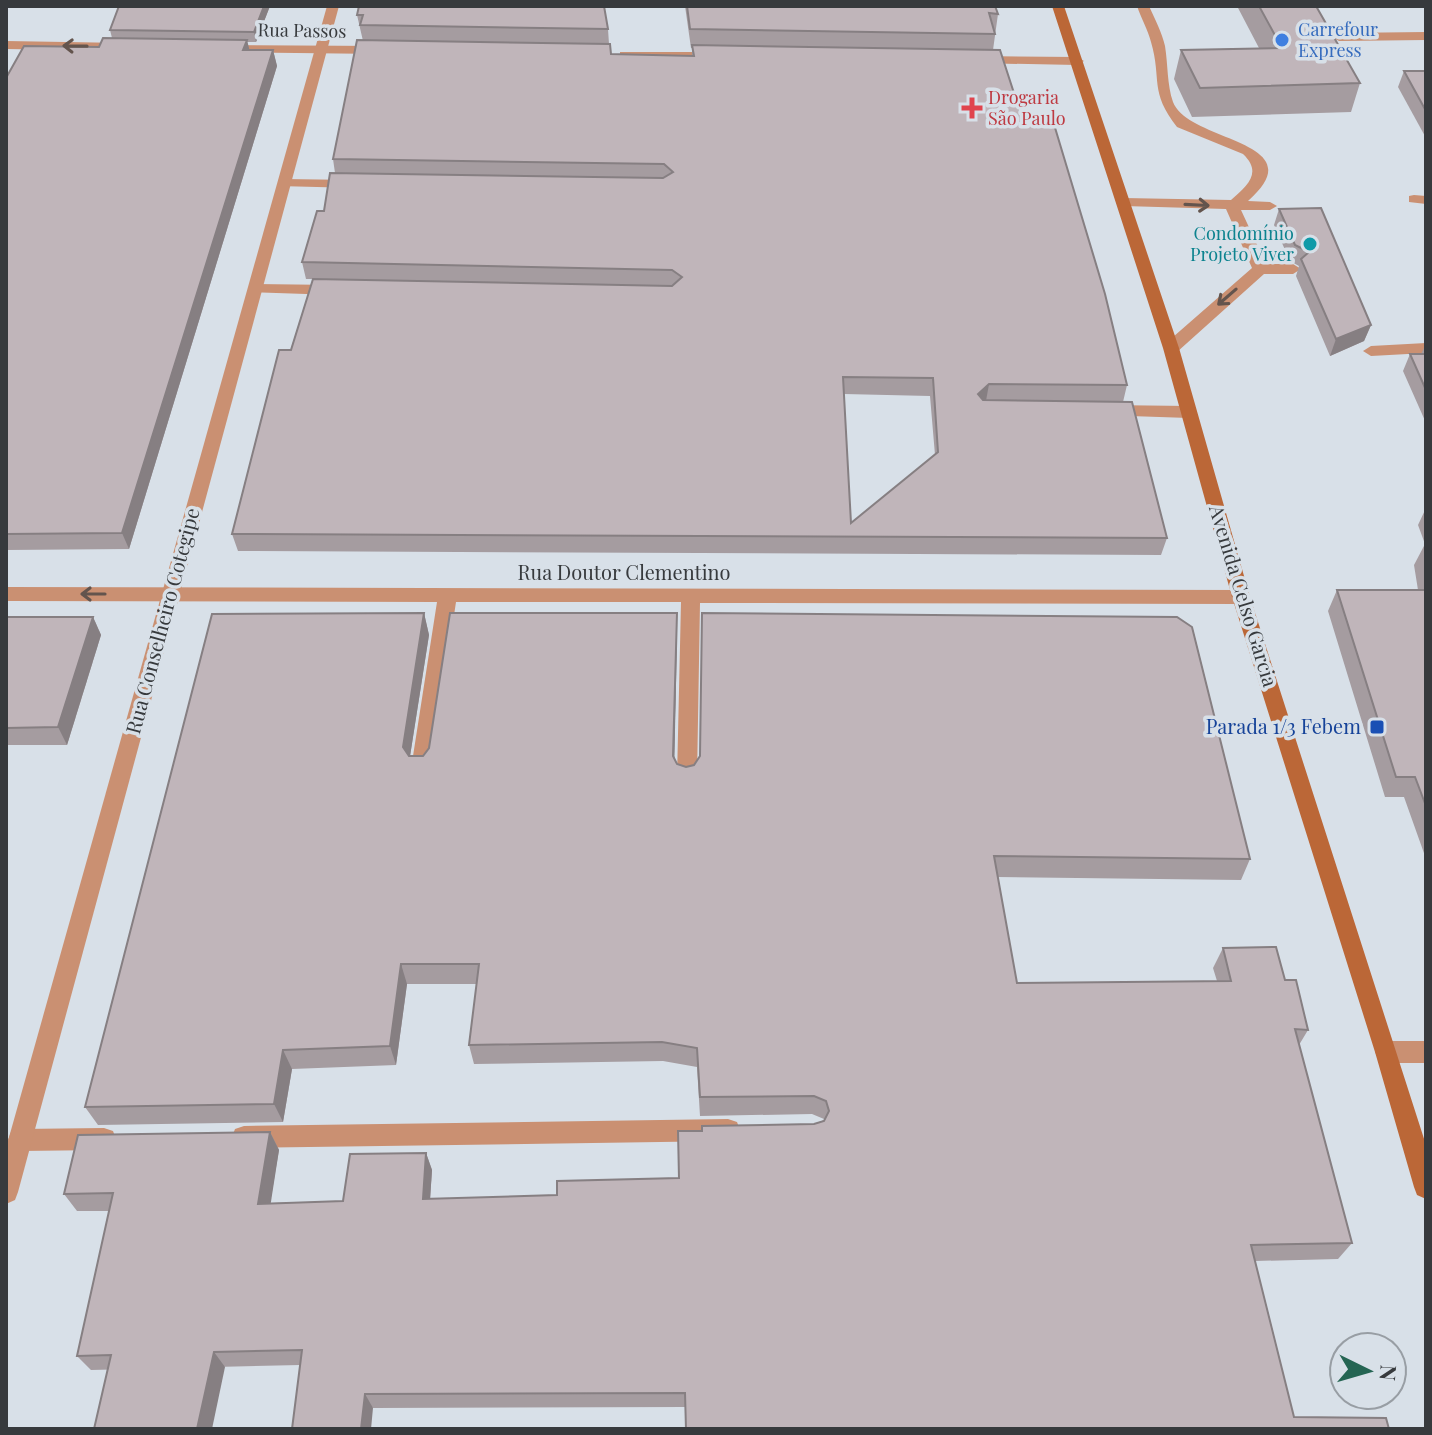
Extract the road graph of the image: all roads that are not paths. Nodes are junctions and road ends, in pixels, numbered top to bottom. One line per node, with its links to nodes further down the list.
1 (333, 6): 9 (street, Rua Conselheiro Cotegipe)
2 (1058, 6): 14 (main road, Avenida Celso Garcia)
3 (1143, 6): 19 (street)
4 (1426, 36): 5 (street)
5 (1339, 37)
6 (6, 45): 7 (street, one-way to 6)
7 (145, 47)
8 (207, 48): 9 (street, Rua Passos)
9 (321, 49): 10 (street, Rua Passos); 15 (street, Rua Conselheiro Cotegipe)
10 (404, 51)
11 (611, 54): 12 (street)
12 (736, 56)
13 (968, 60): 14 (street)
14 (1077, 61): 17 (main road, Avenida Celso Garcia)
15 (283, 183): 16 (street); 22 (street, Rua Conselheiro Cotegipe)
16 (375, 184)
17 (1124, 202): 19 (street, one-way to 19); 24 (main road, Avenida Celso Garcia)
18 (1270, 206): 19 (street)
19 (1232, 207): 20 (street)
20 (1260, 269): 21 (street); 24 (street, one-way to 24)
21 (1293, 269)
22 (255, 289): 23 (street); 29 (street, Rua Conselheiro Cotegipe)
23 (350, 290)
24 (1171, 348): 28 (main road, Avenida Celso Garcia)
25 (1426, 348): 26 (street)
26 (1371, 351)
27 (1094, 411): 28 (street)
28 (1189, 412): 33 (main road, Avenida Celso Garcia)
29 (171, 593): 30 (street, Rua Doutor Clementino, one-way to 30); 31 (street, Rua Doutor Clementino); 41 (street, Rua Conselheiro Cotegipe)
30 (6, 594)
31 (448, 594): 32 (street, Rua Doutor Clementino); 34 (street)
32 (691, 595): 33 (street, Rua Doutor Clementino); 35 (street)
33 (1241, 597): 36 (main road, Avenida Celso Garcia)
34 (421, 769)
35 (687, 778)
36 (1387, 1052): 37 (street); 42 (main road, Avenida Celso Garcia)
37 (1426, 1052)
38 (749, 1129): 39 (street)
39 (227, 1137)
40 (132, 1139): 41 (street)
41 (20, 1140): 43 (street, Rua Conselheiro Cotegipe)
42 (1426, 1187)
43 (6, 1192)

